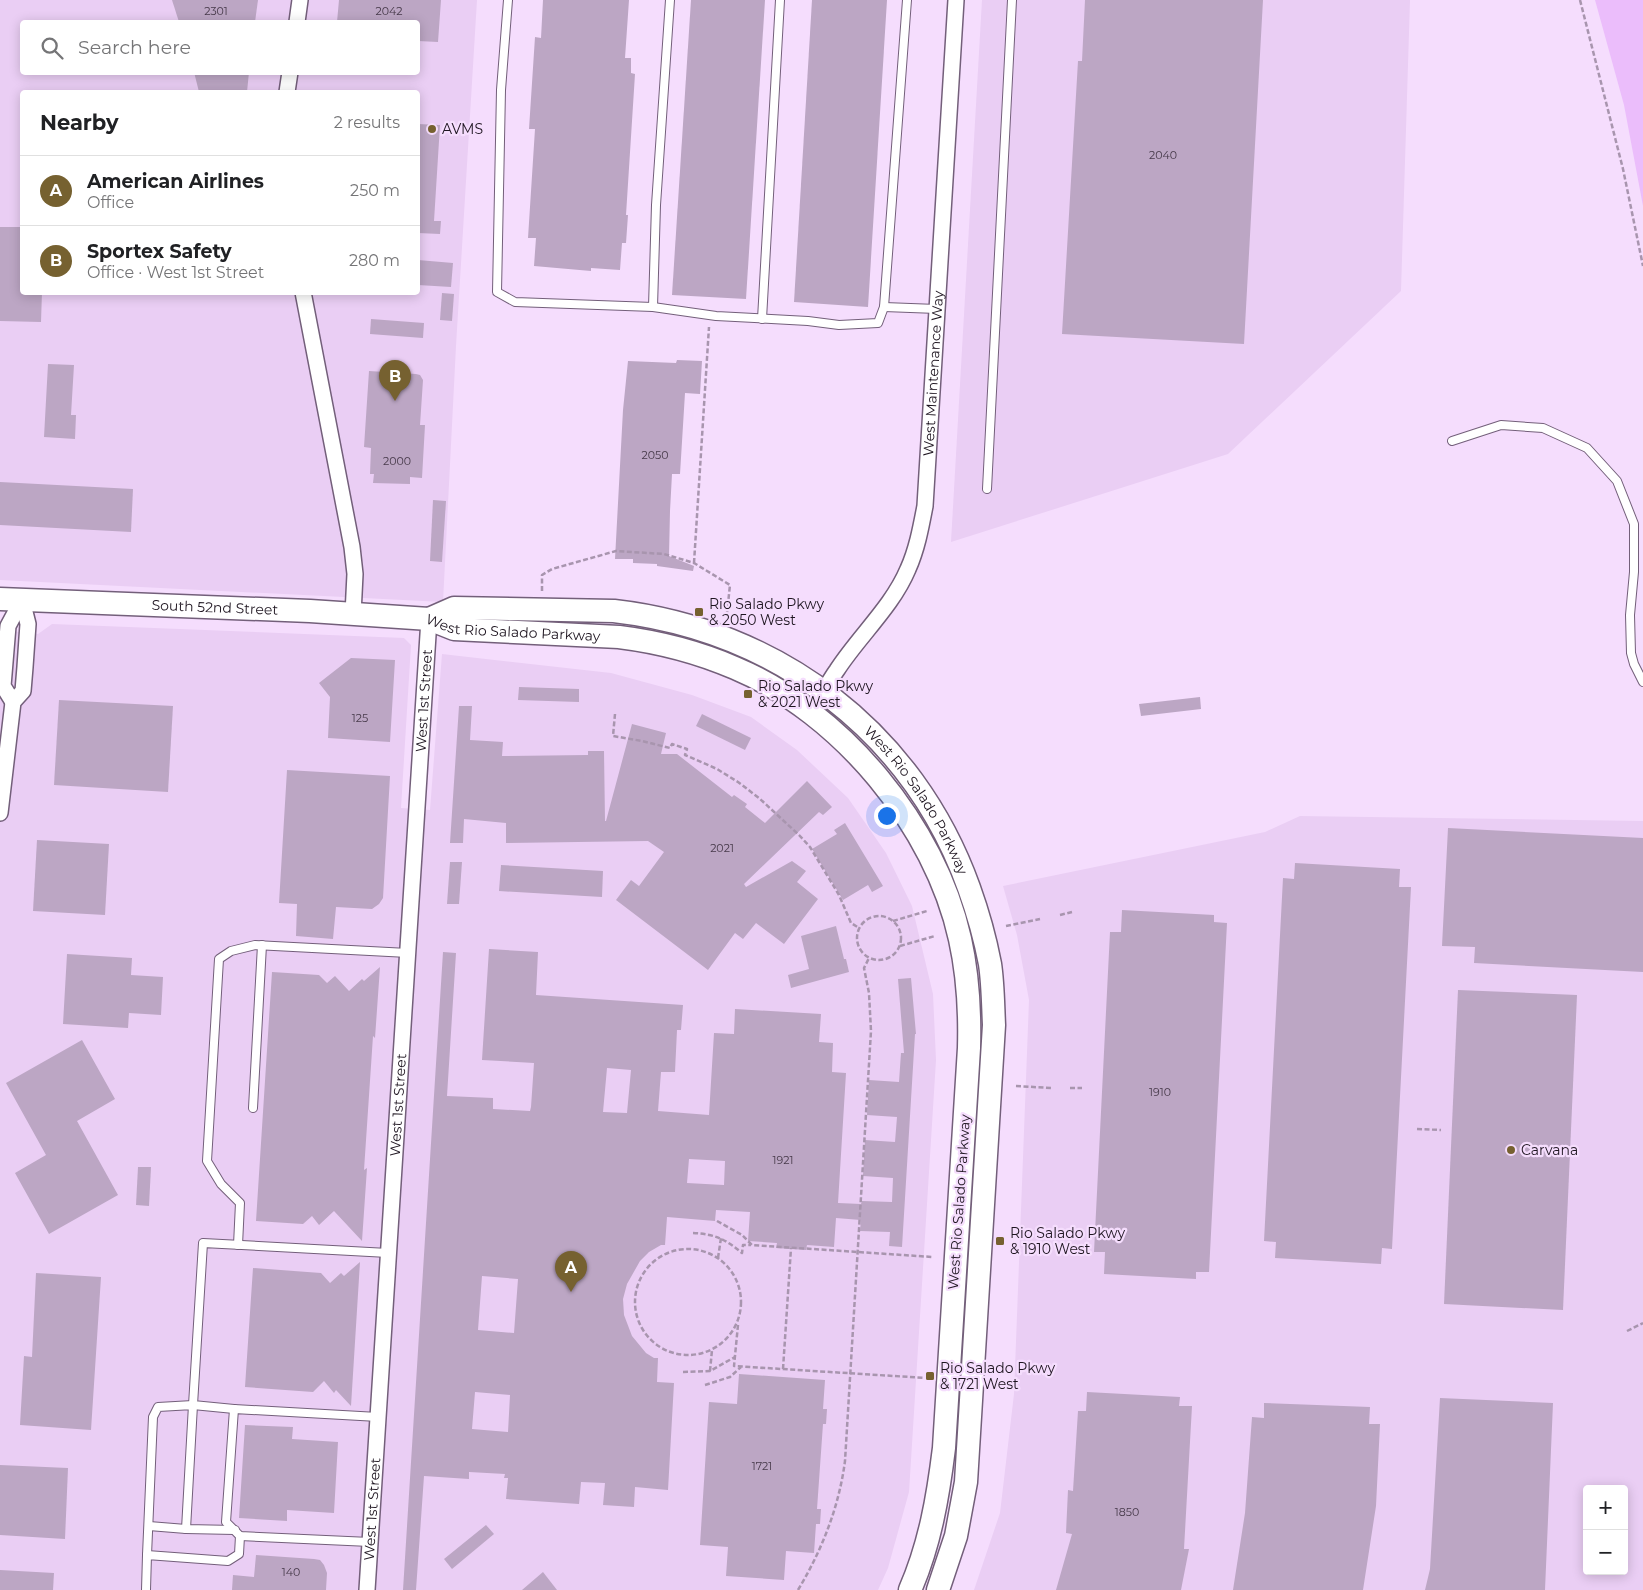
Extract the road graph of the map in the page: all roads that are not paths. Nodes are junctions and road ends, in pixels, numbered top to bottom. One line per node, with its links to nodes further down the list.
1 (300, 0): 8 (street)
2 (508, 0): 13 (lane)
3 (670, 0): 13 (lane)
4 (780, 0): 15 (lane)
5 (907, 0): 12 (lane)
6 (956, 0): 14 (street, West Maintenance Way)
7 (1012, 0): 17 (lane)
8 (297, 20)
9 (290, 75): 10 (street)
10 (287, 90)
11 (304, 295): 19 (street)
12 (884, 307): 14 (lane); 15 (lane)
13 (653, 308): 15 (lane)
14 (937, 309): 22 (street, West Maintenance Way)
15 (762, 319)
16 (1452, 441): 21 (lane)
17 (988, 490)
18 (11, 600): 19 (main road, South 52nd Street); 23 (street); 23 (street)
19 (353, 614): 20 (main road, South 52nd Street)
20 (429, 619): 22 (main road, West Rio Salado Parkway); 24 (main road, West Rio Salado Parkway); 27 (street, West 1st Street)
21 (1643, 682)
22 (824, 692): 24 (street, West Maintenance Way); 42 (main road, West Rio Salado Parkway)
23 (13, 702): 25 (street)
24 (810, 712): 41 (main road, West Rio Salado Parkway)
25 (0, 814)
26 (262, 945): 27 (lane); 28 (lane); 29 (lane)
27 (408, 953): 30 (street, West 1st Street)
28 (253, 1108)
29 (238, 1245): 30 (lane); 31 (lane)
30 (388, 1253): 33 (street, West 1st Street)
31 (193, 1405): 32 (lane); 34 (lane); 35 (lane)
32 (234, 1409): 33 (lane); 36 (lane)
33 (378, 1417): 37 (street, West 1st Street)
34 (148, 1526): 35 (lane); 38 (lane)
35 (186, 1529): 36 (lane)
36 (238, 1533): 37 (lane); 38 (lane)
37 (370, 1542): 40 (street, West 1st Street)
38 (147, 1555): 39 (lane)
39 (146, 1590)
40 (367, 1590)
41 (910, 1590)
42 (938, 1590)

